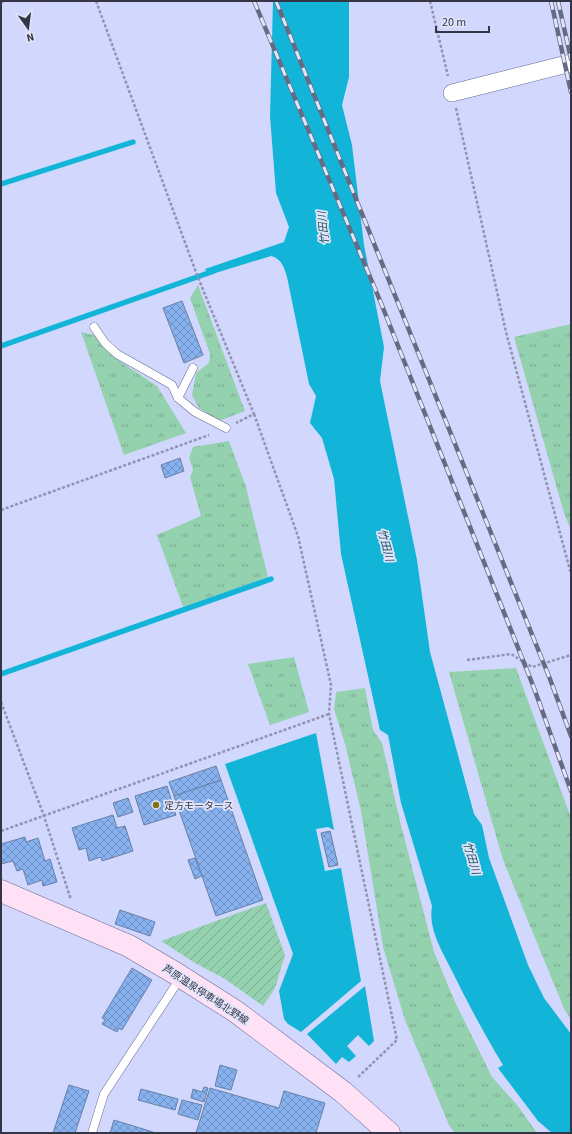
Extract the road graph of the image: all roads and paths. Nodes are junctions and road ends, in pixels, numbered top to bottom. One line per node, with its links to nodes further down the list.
1 (5, 1): 4 (path)
2 (96, 1): 10 (path)
3 (430, 1): 6 (path)
4 (1, 2)
5 (571, 63): 6 (street)
6 (452, 93): 13 (path)
7 (94, 327): 9 (lane)
8 (193, 368): 9 (lane)
9 (178, 398): 11 (lane)
10 (254, 414): 11 (path); 17 (path)
11 (226, 428): 12 (path)
12 (1, 510)
13 (571, 574)
14 (571, 655): 15 (path)
15 (467, 660)
16 (1, 702): 18 (path)
17 (329, 714): 18 (path); 23 (path)
18 (44, 816): 19 (path); 21 (path)
19 (1, 831)
20 (1, 890): 21 (main road, 芦原温泉停車場北野線)
21 (79, 923): 22 (main road, 芦原温泉停車場北野線)
22 (181, 977): 23 (main road, 芦原温泉停車場北野線); 24 (lane)
23 (342, 1092): 25 (main road, 芦原温泉停車場北野線)
24 (92, 1133)
25 (389, 1133)

